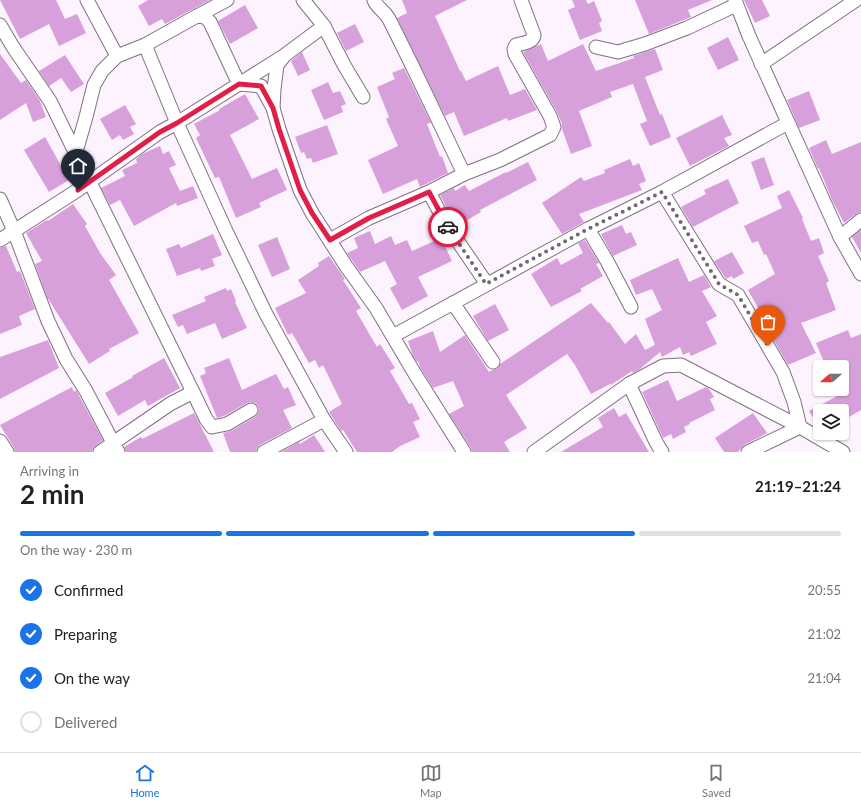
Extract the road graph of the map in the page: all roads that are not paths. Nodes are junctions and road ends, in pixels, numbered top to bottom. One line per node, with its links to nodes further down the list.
1 (87, 0): 14 (street)
2 (227, 0): 8 (street)
3 (303, 0): 10 (street)
4 (374, 0): 22 (street)
5 (521, 0): 22 (street)
6 (856, 0): 15 (street)
7 (735, 2): 12 (street); 15 (street)
8 (197, 16): 11 (street); 16 (street)
9 (0, 25): 21 (street)
10 (324, 26): 13 (street); 17 (street)
11 (145, 45): 14 (street); 19 (street)
12 (596, 47)
13 (285, 55): 16 (street); 18 (street)
14 (116, 56): 21 (street)
15 (761, 64): 20 (street)
16 (239, 84): 18 (street); 19 (street)
17 (363, 97)
18 (273, 108): 32 (street)
19 (177, 123): 23 (street); 42 (street)
20 (788, 123): 25 (street); 30 (street)
21 (76, 152): 23 (street)
22 (464, 174): 24 (street)
23 (90, 181): 29 (street); 40 (street)
24 (429, 192): 32 (street); 34 (street)
25 (662, 192): 28 (street); 43 (street)
26 (0, 199): 29 (street)
27 (861, 220): 30 (street)
28 (588, 229): 34 (street); 36 (street)
29 (14, 231): 31 (street); 45 (street)
30 (840, 237): 33 (street)
31 (0, 240)
32 (330, 240): 37 (street)
33 (861, 274)
34 (486, 284): 35 (street)
35 (453, 303): 37 (street); 38 (street)
36 (631, 307)
37 (393, 336): 51 (street)
38 (493, 362)
39 (629, 384): 43 (street); 46 (street); 52 (street)
40 (193, 392): 41 (street); 45 (street)
41 (251, 410)
42 (324, 420): 49 (street); 50 (street)
43 (800, 427): 53 (street); 54 (street)
44 (0, 441): 47 (street)
45 (115, 448): 48 (street)
46 (537, 451)
47 (7, 452)
48 (100, 452)
49 (264, 452)
50 (346, 452)
51 (464, 452)
52 (662, 452)
53 (748, 452)
54 (843, 452)

